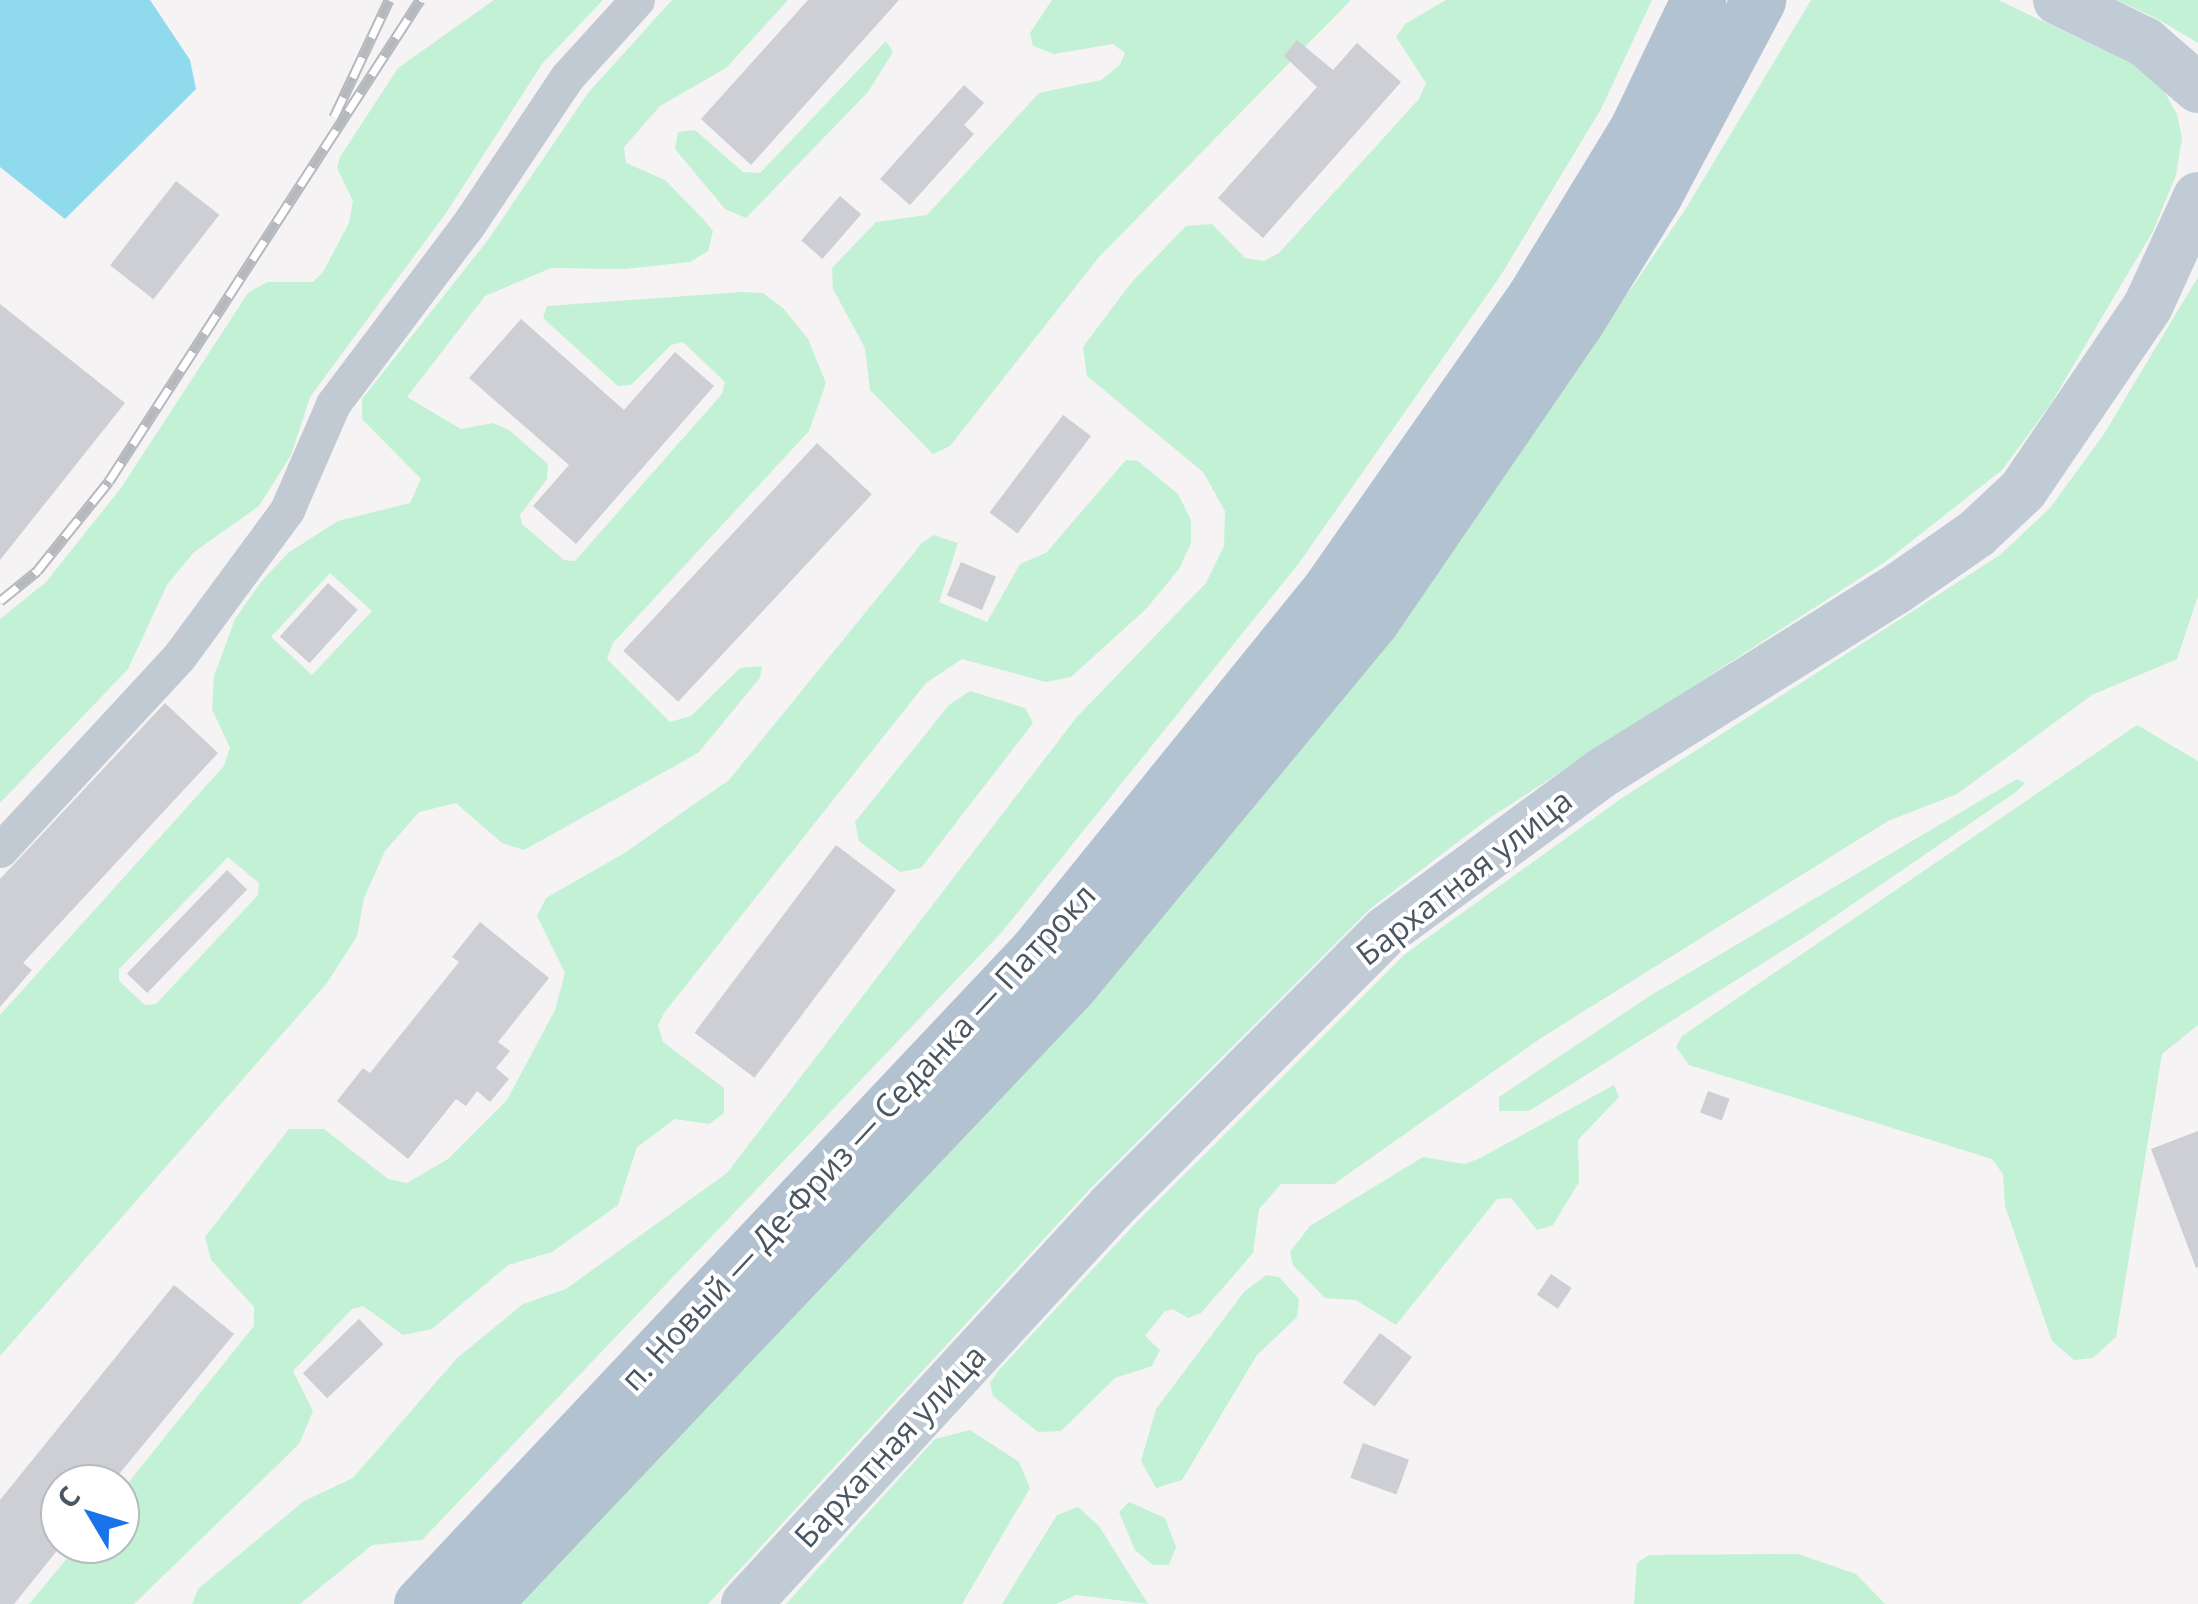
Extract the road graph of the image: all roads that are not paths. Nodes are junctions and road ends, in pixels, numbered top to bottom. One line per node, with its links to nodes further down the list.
1 (637, 0): 9 (street)
2 (1698, 0): 10 (main road, п. Новый — Де-Фриз — Седанка — Патрокл)
3 (1758, 0): 7 (main road, п. Новый — Де-Фриз — Седанка — Патрокл)
4 (1790, 0): 7 (main road)
5 (2058, 0): 6 (main road)
6 (2198, 88)
7 (1654, 196): 11 (main road, п. Новый — Де-Фриз — Седанка — Патрокл)
8 (2198, 197): 12 (main road, Бархатная улица)
9 (0, 850)
10 (420, 1604)
11 (482, 1604)
12 (746, 1604)

